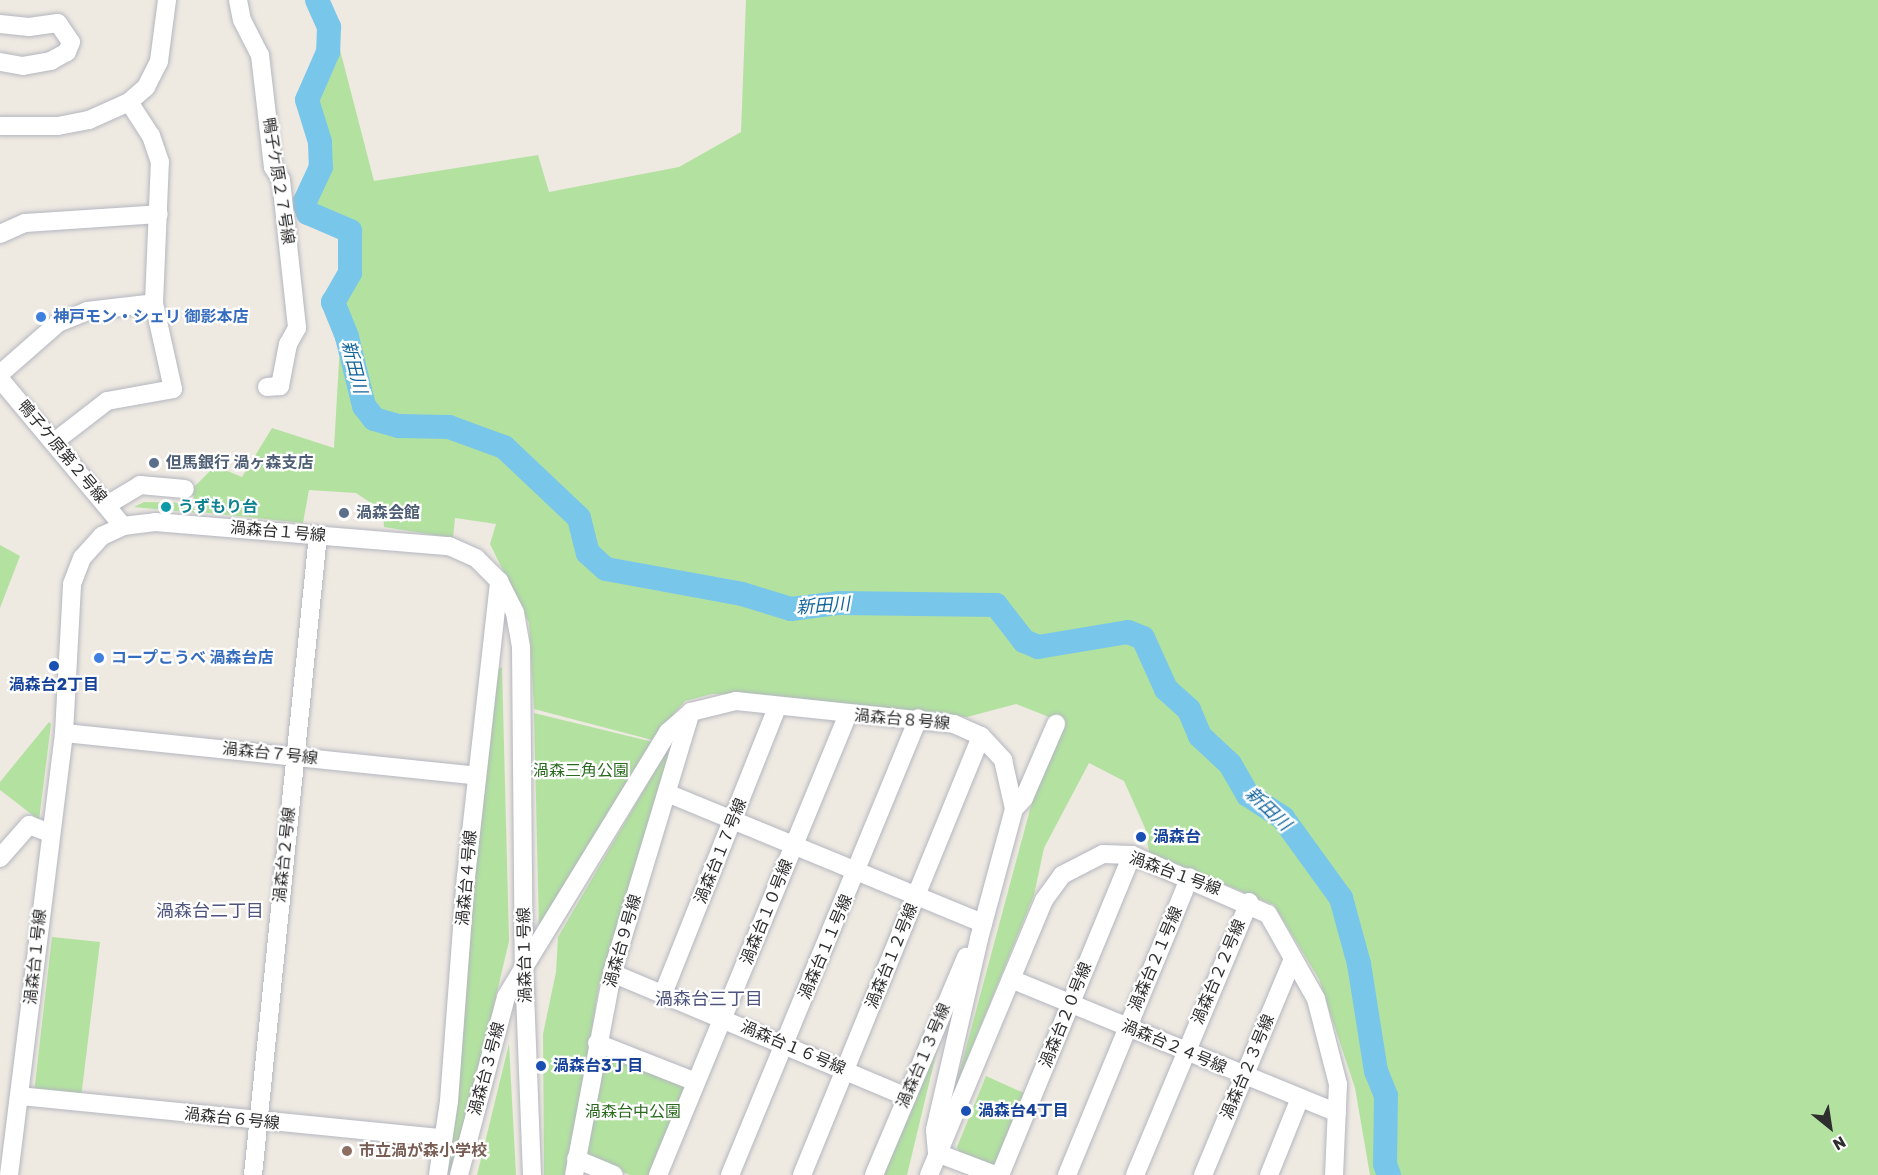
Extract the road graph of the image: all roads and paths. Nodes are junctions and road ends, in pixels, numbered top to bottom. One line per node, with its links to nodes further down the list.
1 (167, 0): 5 (street)
2 (238, 0): 12 (street, 鴨子ケ原２７号線)
3 (0, 24): 4 (street)
4 (0, 62)
5 (129, 102): 6 (street); 7 (street)
6 (0, 126)
7 (159, 214): 8 (street); 9 (street)
8 (0, 234)
9 (154, 303): 10 (street); 13 (street)
10 (0, 374)
11 (0, 379): 13 (street, 鴨子ケ原第２号線)
12 (267, 387)
13 (54, 442): 15 (street, 鴨子ケ原第２号線)
14 (185, 489): 15 (street)
15 (107, 505): 16 (street, 鴨子ケ原第２号線)
16 (123, 526): 17 (street, 渦森台１号線); 24 (street, 渦森台１号線)
17 (318, 535): 18 (street, 渦森台１号線); 26 (street, 渦森台２号線)
18 (499, 580): 27 (street, 渦森台４号線); 41 (street, 渦森台１号線)
19 (777, 708): 20 (street, 渦森台８号線); 21 (street, 渦森台８号線); 30 (street, 渦森台１７号線)
20 (691, 712): 28 (street, 渦森台９号線); 41 (street, 渦森台８号線)
21 (848, 715): 22 (street, 渦森台８号線); 32 (street, 渦森台１０号線)
22 (918, 718): 25 (street, 渦森台８号線); 35 (street, 渦森台１１号線)
23 (1056, 724): 29 (street)
24 (64, 733): 26 (street, 渦森台７号線); 31 (street, 渦森台１号線)
25 (981, 736): 29 (street, 渦森台８号線); 37 (street, 渦森台１２号線)
26 (295, 756): 27 (street, 渦森台７号線); 59 (street, 渦森台２号線)
27 (477, 776): 61 (street, 渦森台４号線)
28 (667, 794): 30 (street); 42 (street, 渦森台９号線)
29 (1014, 808): 39 (street, 渦森台８号線)
30 (733, 821): 32 (street); 44 (street, 渦森台１７号線)
31 (50, 833): 34 (street); 54 (street, 渦森台１号線)
32 (794, 846): 35 (street); 46 (street, 渦森台１０号線)
33 (1132, 855): 36 (street, 渦森台１号線); 43 (street, 渦森台１号線); 45 (street, 渦森台２０号線)
34 (0, 858)
35 (858, 872): 37 (street); 49 (street, 渦森台１１号線)
36 (1190, 877): 38 (street, 渦森台１号線); 47 (street, 渦森台２１号線)
37 (917, 896): 39 (street); 51 (street, 渦森台１２号線)
38 (1249, 902): 40 (street, 渦森台１号線); 50 (street, 渦森台２２号線)
39 (981, 931): 55 (street, 渦森台１３号線); 62 (street, 渦森台８号線)
40 (1293, 959): 52 (street, 渦森台２３号線); 57 (street, 渦森台１号線)
41 (524, 967): 67 (street, 渦森台３号線); 68 (street, 渦森台１号線)
42 (612, 973): 44 (street, 渦森台１６号線); 48 (street, 渦森台９号線)
43 (1011, 979): 45 (street, 渦森台２４号線); 62 (street, 渦森台１号線)
44 (663, 994): 46 (street, 渦森台１６号線)
45 (1071, 1003): 47 (street, 渦森台２４号線); 76 (street, 渦森台２０号線)
46 (723, 1019): 49 (street, 渦森台１６号線); 53 (street, 渦森台１０号線)
47 (1128, 1028): 50 (street, 渦森台２４号線); 77 (street, 渦森台２１号線)
48 (597, 1043): 53 (street); 63 (street, 渦森台９号線)
49 (784, 1043): 51 (street, 渦森台１６号線); 71 (street, 渦森台１１号線)
50 (1185, 1052): 52 (street, 渦森台２４号線); 78 (street, 渦森台２２号線)
51 (845, 1070): 55 (street, 渦森台１６号線); 72 (street, 渦森台１２号線)
52 (1243, 1076): 56 (street, 渦森台２４号線); 79 (street, 渦森台２３号線)
53 (696, 1082): 70 (street, 渦森台１０号線)
54 (20, 1096): 59 (street, 渦森台６号線); 60 (street, 渦森台１号線)
55 (906, 1097): 73 (street, 渦森台１３号線)
56 (1300, 1098): 57 (street, 渦森台２４号線); 80 (street)
57 (1337, 1113): 81 (street, 渦森台１号線)
58 (0, 1120): 60 (street)
59 (258, 1122): 61 (street, 渦森台６号線); 65 (street, 渦森台２号線)
60 (18, 1125): 64 (street, 渦森台１号線)
61 (443, 1138): 66 (street, 渦森台４号線)
62 (937, 1153): 74 (street, 渦森台１号線); 75 (street)
63 (575, 1167): 69 (street)
64 (9, 1175)
65 (253, 1175)
66 (438, 1175)
67 (459, 1175)
68 (532, 1175)
69 (614, 1175)
70 (658, 1175)
71 (730, 1175)
72 (802, 1175)
73 (874, 1175)
74 (929, 1175)
75 (995, 1175)
76 (1000, 1175)
77 (1067, 1175)
78 (1135, 1175)
79 (1203, 1175)
80 (1269, 1175)
81 (1334, 1175)

